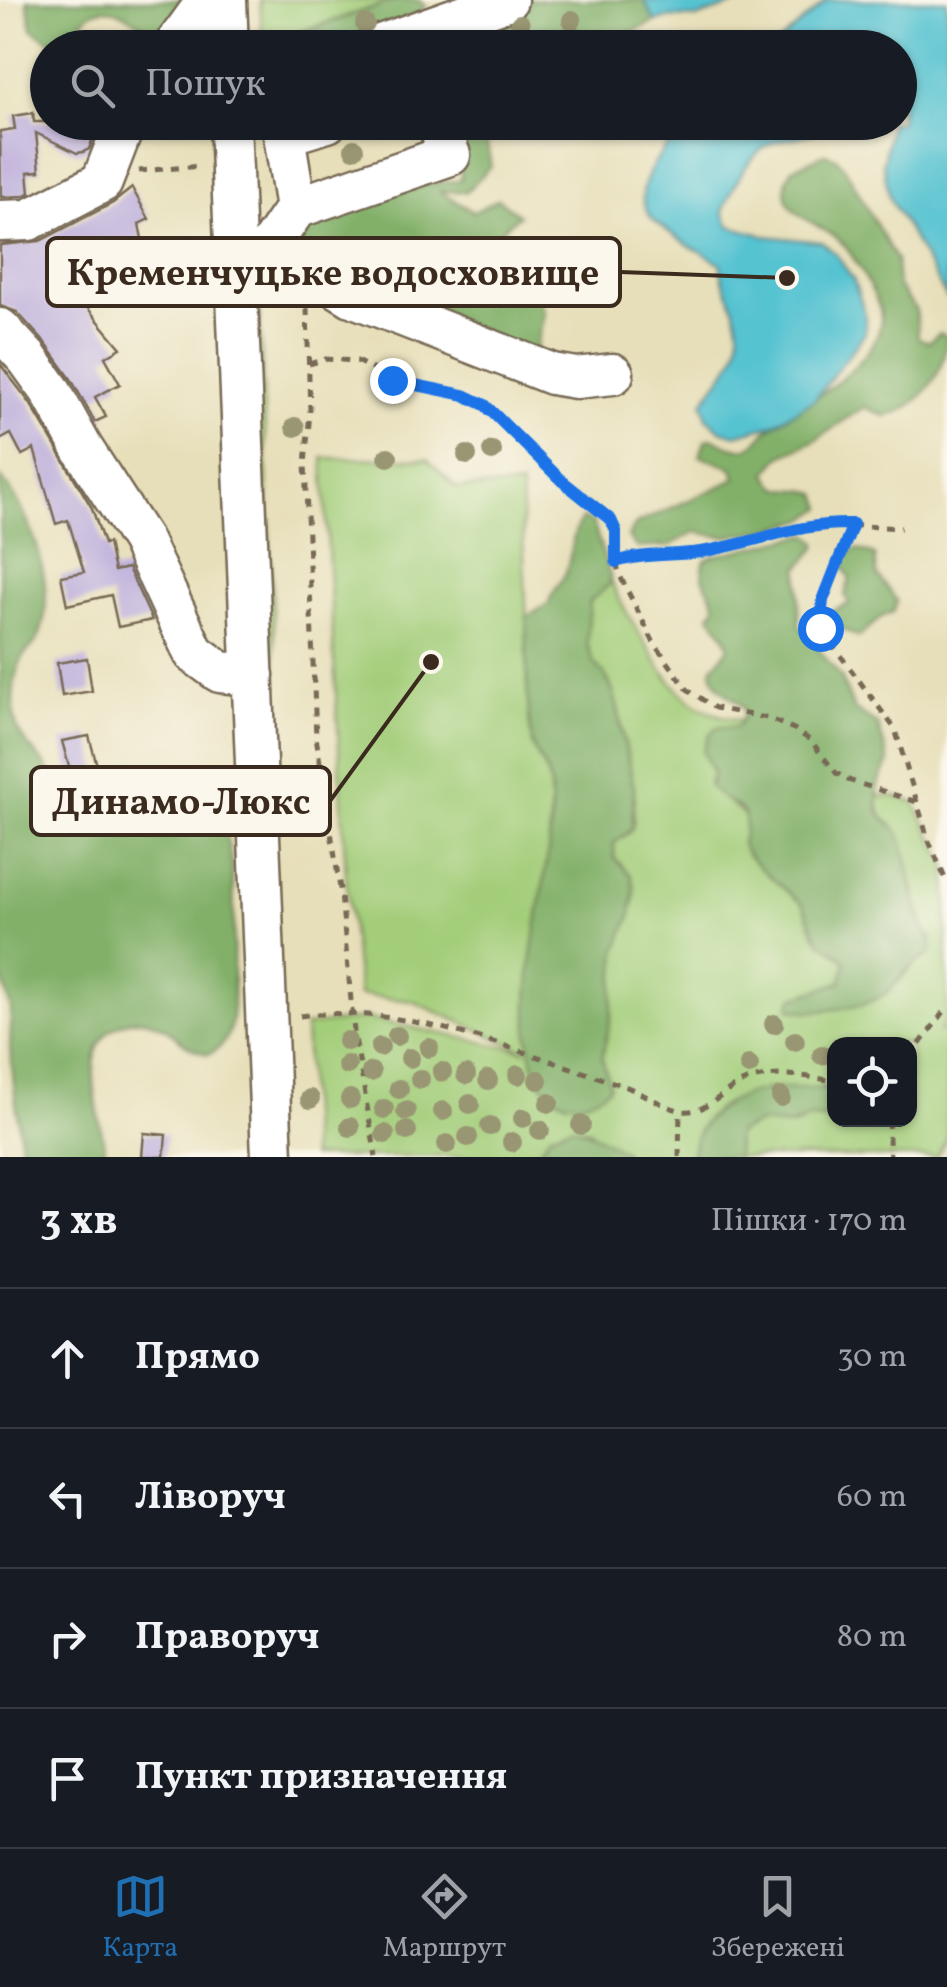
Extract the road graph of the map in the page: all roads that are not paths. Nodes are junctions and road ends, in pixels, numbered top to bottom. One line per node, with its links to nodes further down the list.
1 (214, 0): 4 (street)
2 (226, 0): 5 (street)
3 (507, 0): 6 (street)
4 (186, 30)
5 (227, 30)
6 (423, 30)
7 (116, 140): 12 (street)
8 (230, 140): 13 (street)
9 (285, 140): 11 (street)
10 (444, 140): 11 (street)
11 (296, 208): 13 (street)
12 (0, 221)
13 (250, 252): 15 (street); 16 (street)
14 (0, 330): 16 (street)
15 (613, 374)
16 (253, 675): 17 (street)
17 (272, 1157)

